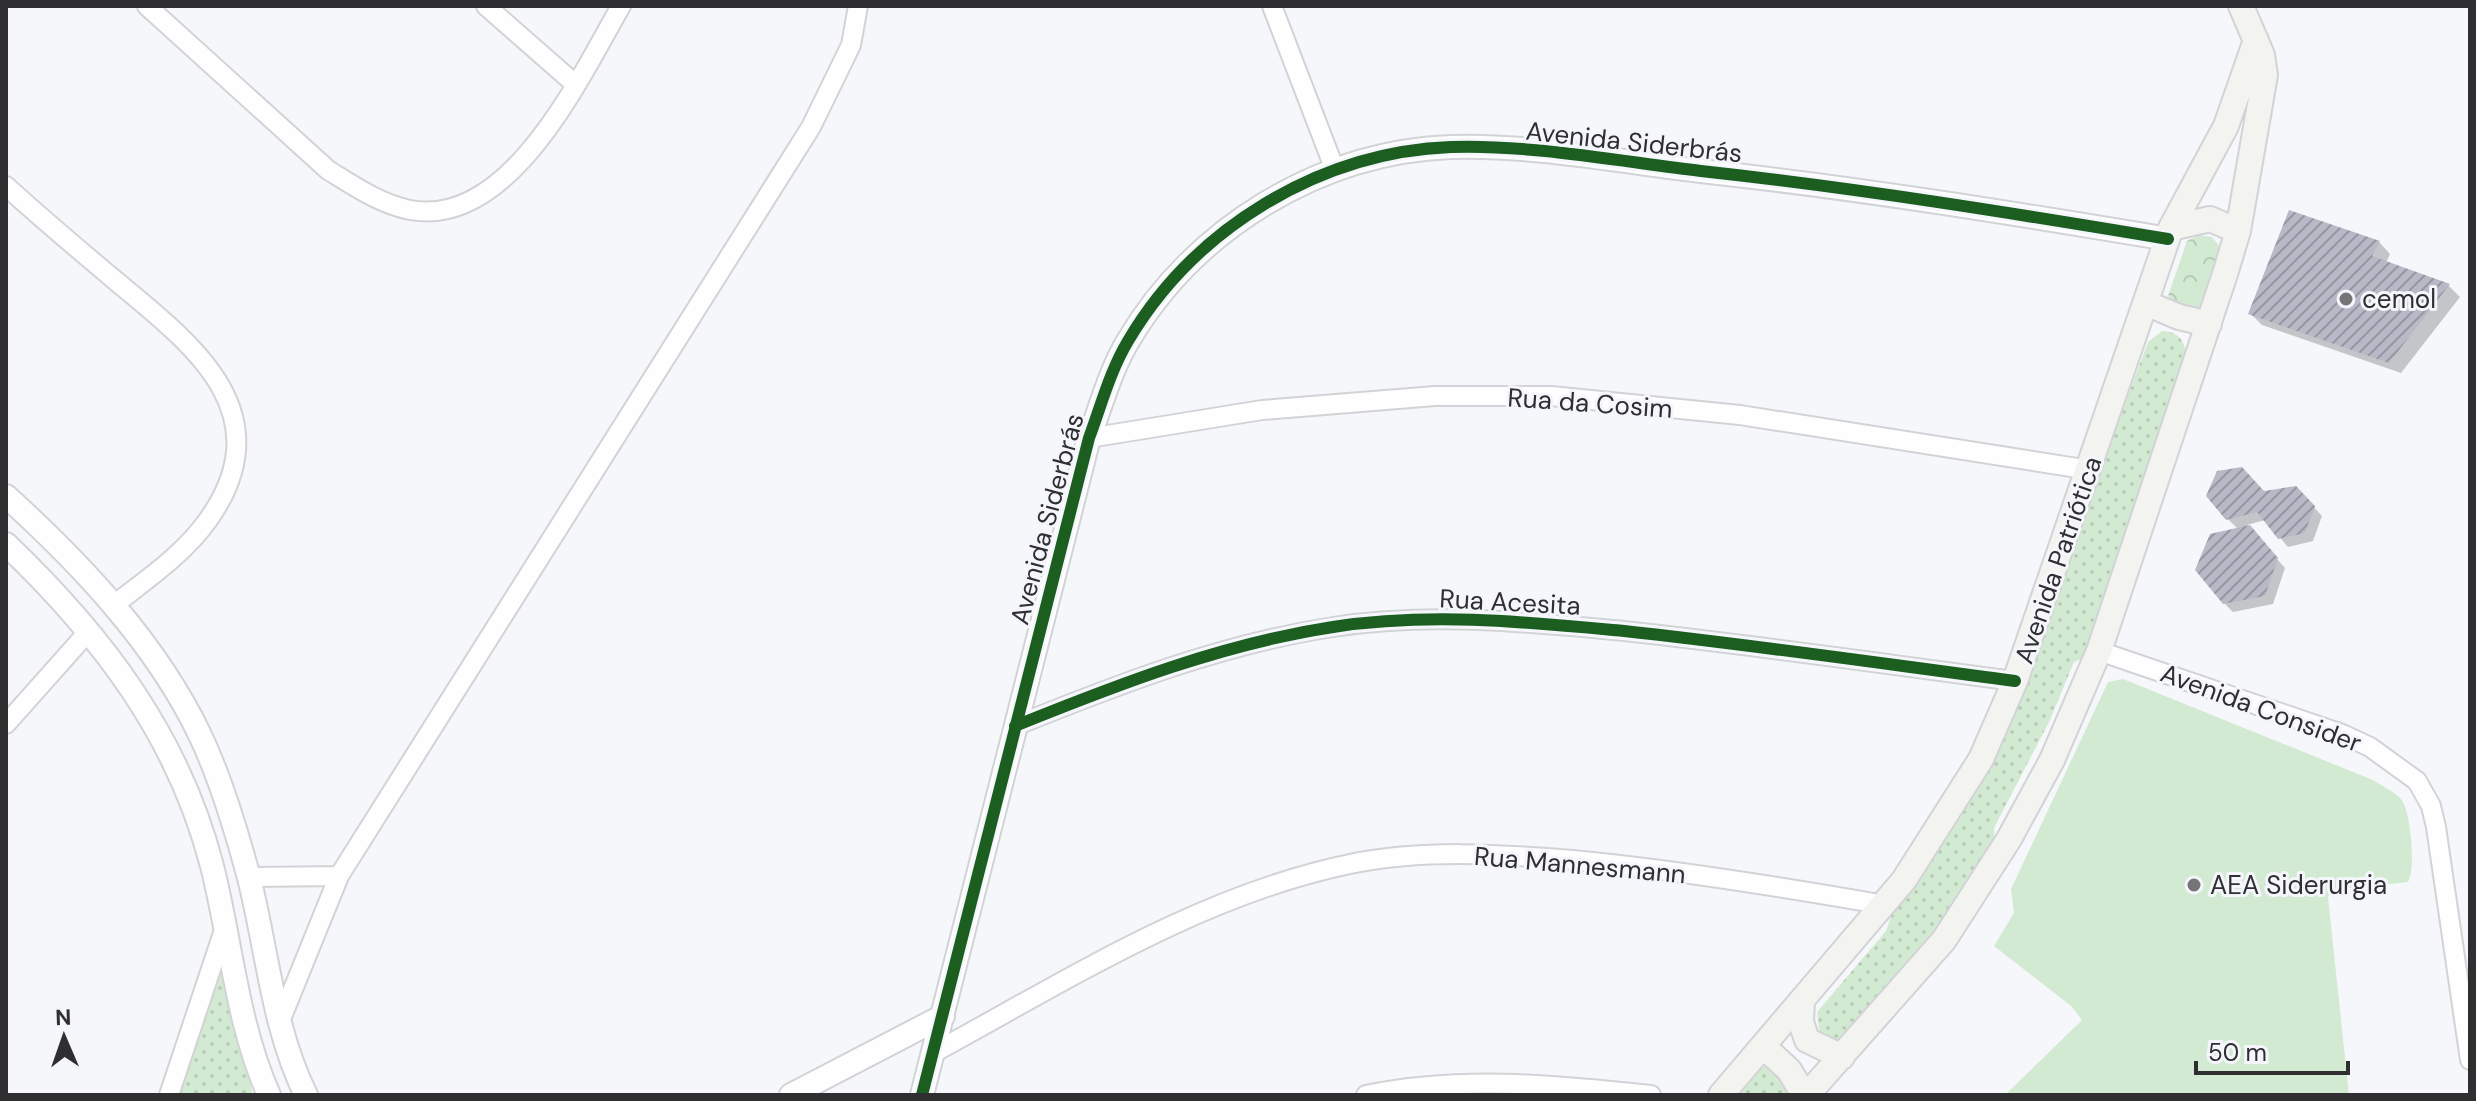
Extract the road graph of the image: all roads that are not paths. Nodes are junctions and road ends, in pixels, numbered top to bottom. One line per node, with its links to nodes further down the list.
1 (147, 6): 8 (street)
2 (486, 6): 8 (street)
3 (621, 6): 8 (street)
4 (858, 6): 30 (street)
5 (1272, 6): 9 (street)
6 (2241, 6): 7 (main road)
7 (2256, 40): 11 (main road); 12 (main road, Avenida Patriótica)
8 (575, 84)
9 (1335, 170): 12 (street, Avenida Siderbrás); 15 (street, Avenida Siderbrás)
10 (6, 186): 20 (street)
11 (2238, 231): 12 (main road); 14 (main road)
12 (2169, 234): 13 (main road, Avenida Patriótica)
13 (2148, 304): 14 (main road); 16 (main road, Avenida Patriótica)
14 (2209, 324): 22 (main road)
15 (1089, 438): 16 (street, Rua da Cosim); 25 (street, Avenida Siderbrás)
16 (2090, 470): 23 (main road, Avenida Patriótica)
17 (6, 496): 18 (street)
18 (31, 519): 19 (street); 20 (street)
19 (6, 544): 21 (street)
20 (114, 605): 26 (street)
21 (88, 632): 24 (street); 27 (street)
22 (2099, 651): 37 (street, Avenida Consider); 40 (main road)
23 (2015, 681): 25 (street, Rua Acesita); 32 (main road, Avenida Patriótica)
24 (6, 724)
25 (1015, 726): 35 (street, Avenida Siderbrás)
26 (201, 737): 27 (street); 28 (street)
27 (172, 753): 29 (street)
28 (215, 777): 29 (street); 31 (street)
29 (187, 788): 33 (street)
30 (339, 876): 31 (street); 36 (street)
31 (248, 877): 36 (street)
32 (1885, 905): 34 (main road, Avenida Patriótica); 39 (street, Rua Mannesmann)
33 (225, 926): 42 (street); 43 (street)
34 (1802, 1000): 38 (main road, Avenida Patriótica); 40 (main road)
35 (943, 1016): 39 (street, Avenida Siderbrás); 45 (street)
36 (281, 1019): 44 (street)
37 (2469, 1025): 41 (street, Avenida Consider)
38 (1763, 1046): 49 (main road, Avenida Patriótica); 50 (main road)
39 (933, 1053): 46 (street, Avenida Siderbrás)
40 (1842, 1057): 50 (main road)
41 (2470, 1060)
42 (169, 1095)
43 (269, 1095)
44 (306, 1095)
45 (791, 1095)
46 (921, 1095)
47 (1366, 1095): 48 (street)
48 (1651, 1095)
49 (1721, 1095)
50 (1806, 1095)

